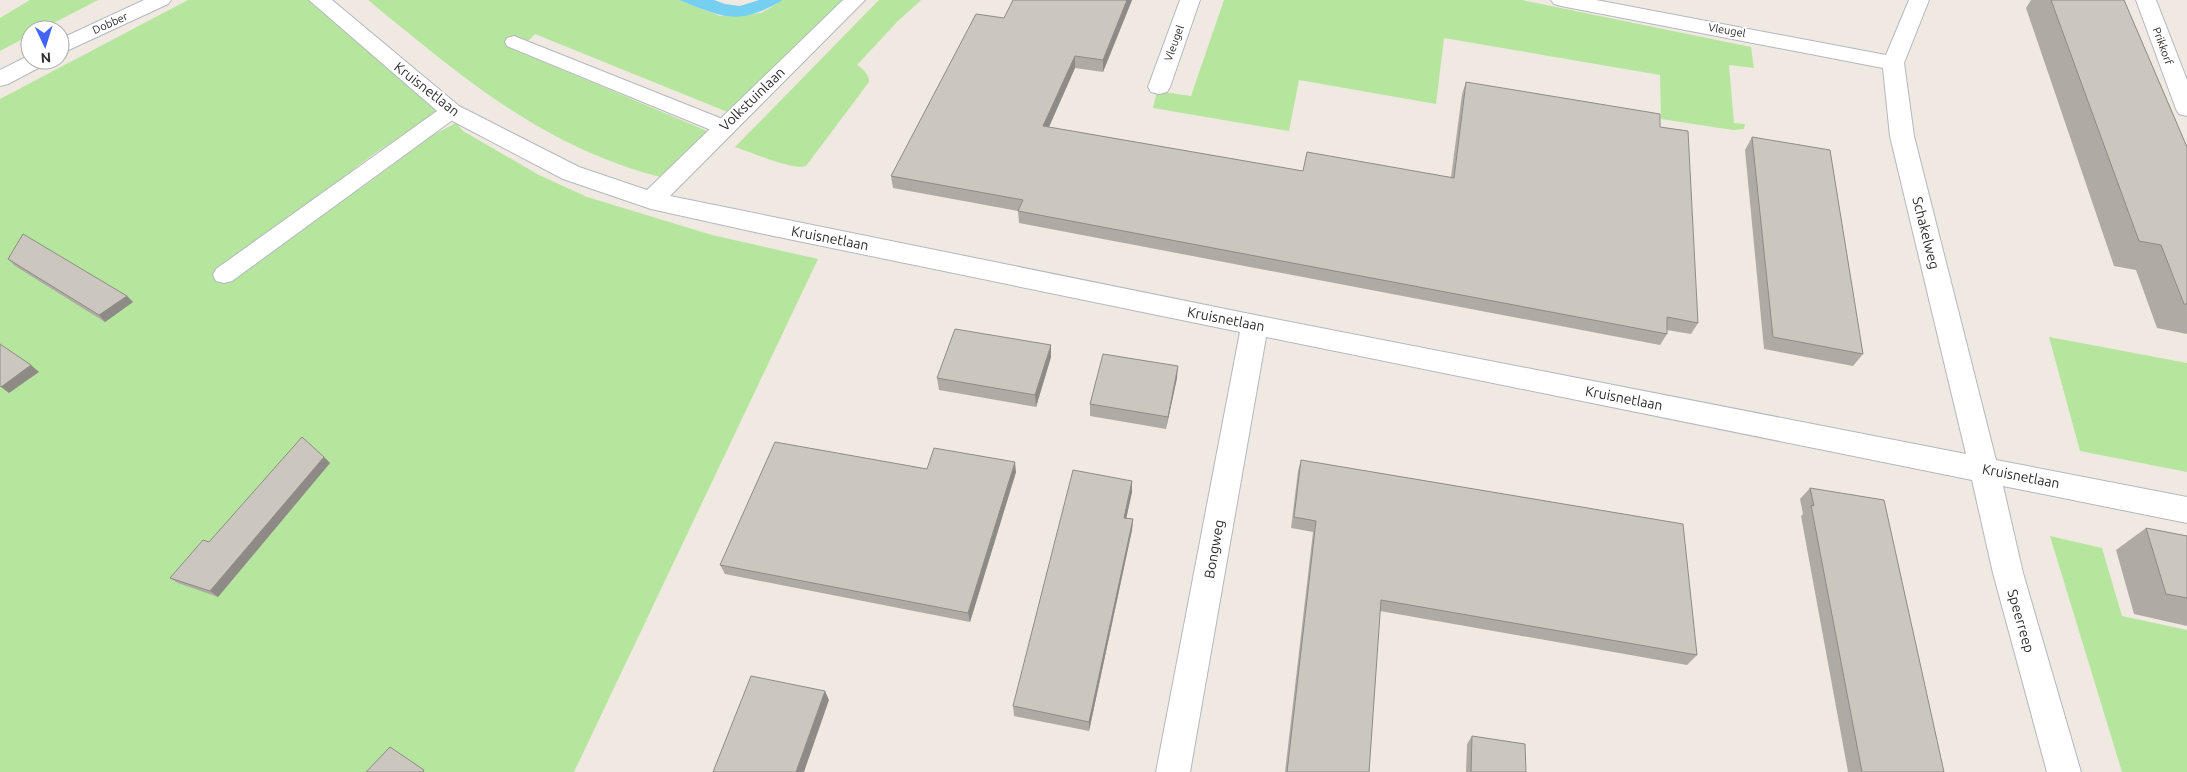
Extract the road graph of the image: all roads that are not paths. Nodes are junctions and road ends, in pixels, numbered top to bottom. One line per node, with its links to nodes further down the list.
1 (160, 0): 8 (street, Dobber)
2 (319, 0): 15 (street, Kruisnetlaan)
3 (855, 0): 16 (street, Volkstuinlaan)
4 (1190, 0): 13 (street, Vleugel)
5 (1561, 0): 10 (street, Vleugel)
6 (1918, 0): 10 (street, Schakelweg)
7 (2146, 0): 14 (street, Prikkorf)
8 (70, 42)
9 (514, 42): 16 (lane)
10 (1893, 63): 20 (street, Schakelweg)
11 (20, 68): 12 (street)
12 (0, 79)
13 (1159, 87)
14 (2185, 99)
15 (451, 111): 17 (street, Kruisnetlaan); 18 (lane)
16 (723, 127): 17 (street, Volkstuinlaan)
17 (651, 200): 19 (street, Kruisnetlaan)
18 (224, 276)
19 (1255, 325): 20 (street, Kruisnetlaan); 22 (street, Bongweg)
20 (1984, 468): 21 (street, Kruisnetlaan); 23 (street, Speerreep)
21 (2187, 510)
22 (1173, 772)
23 (2064, 772)

